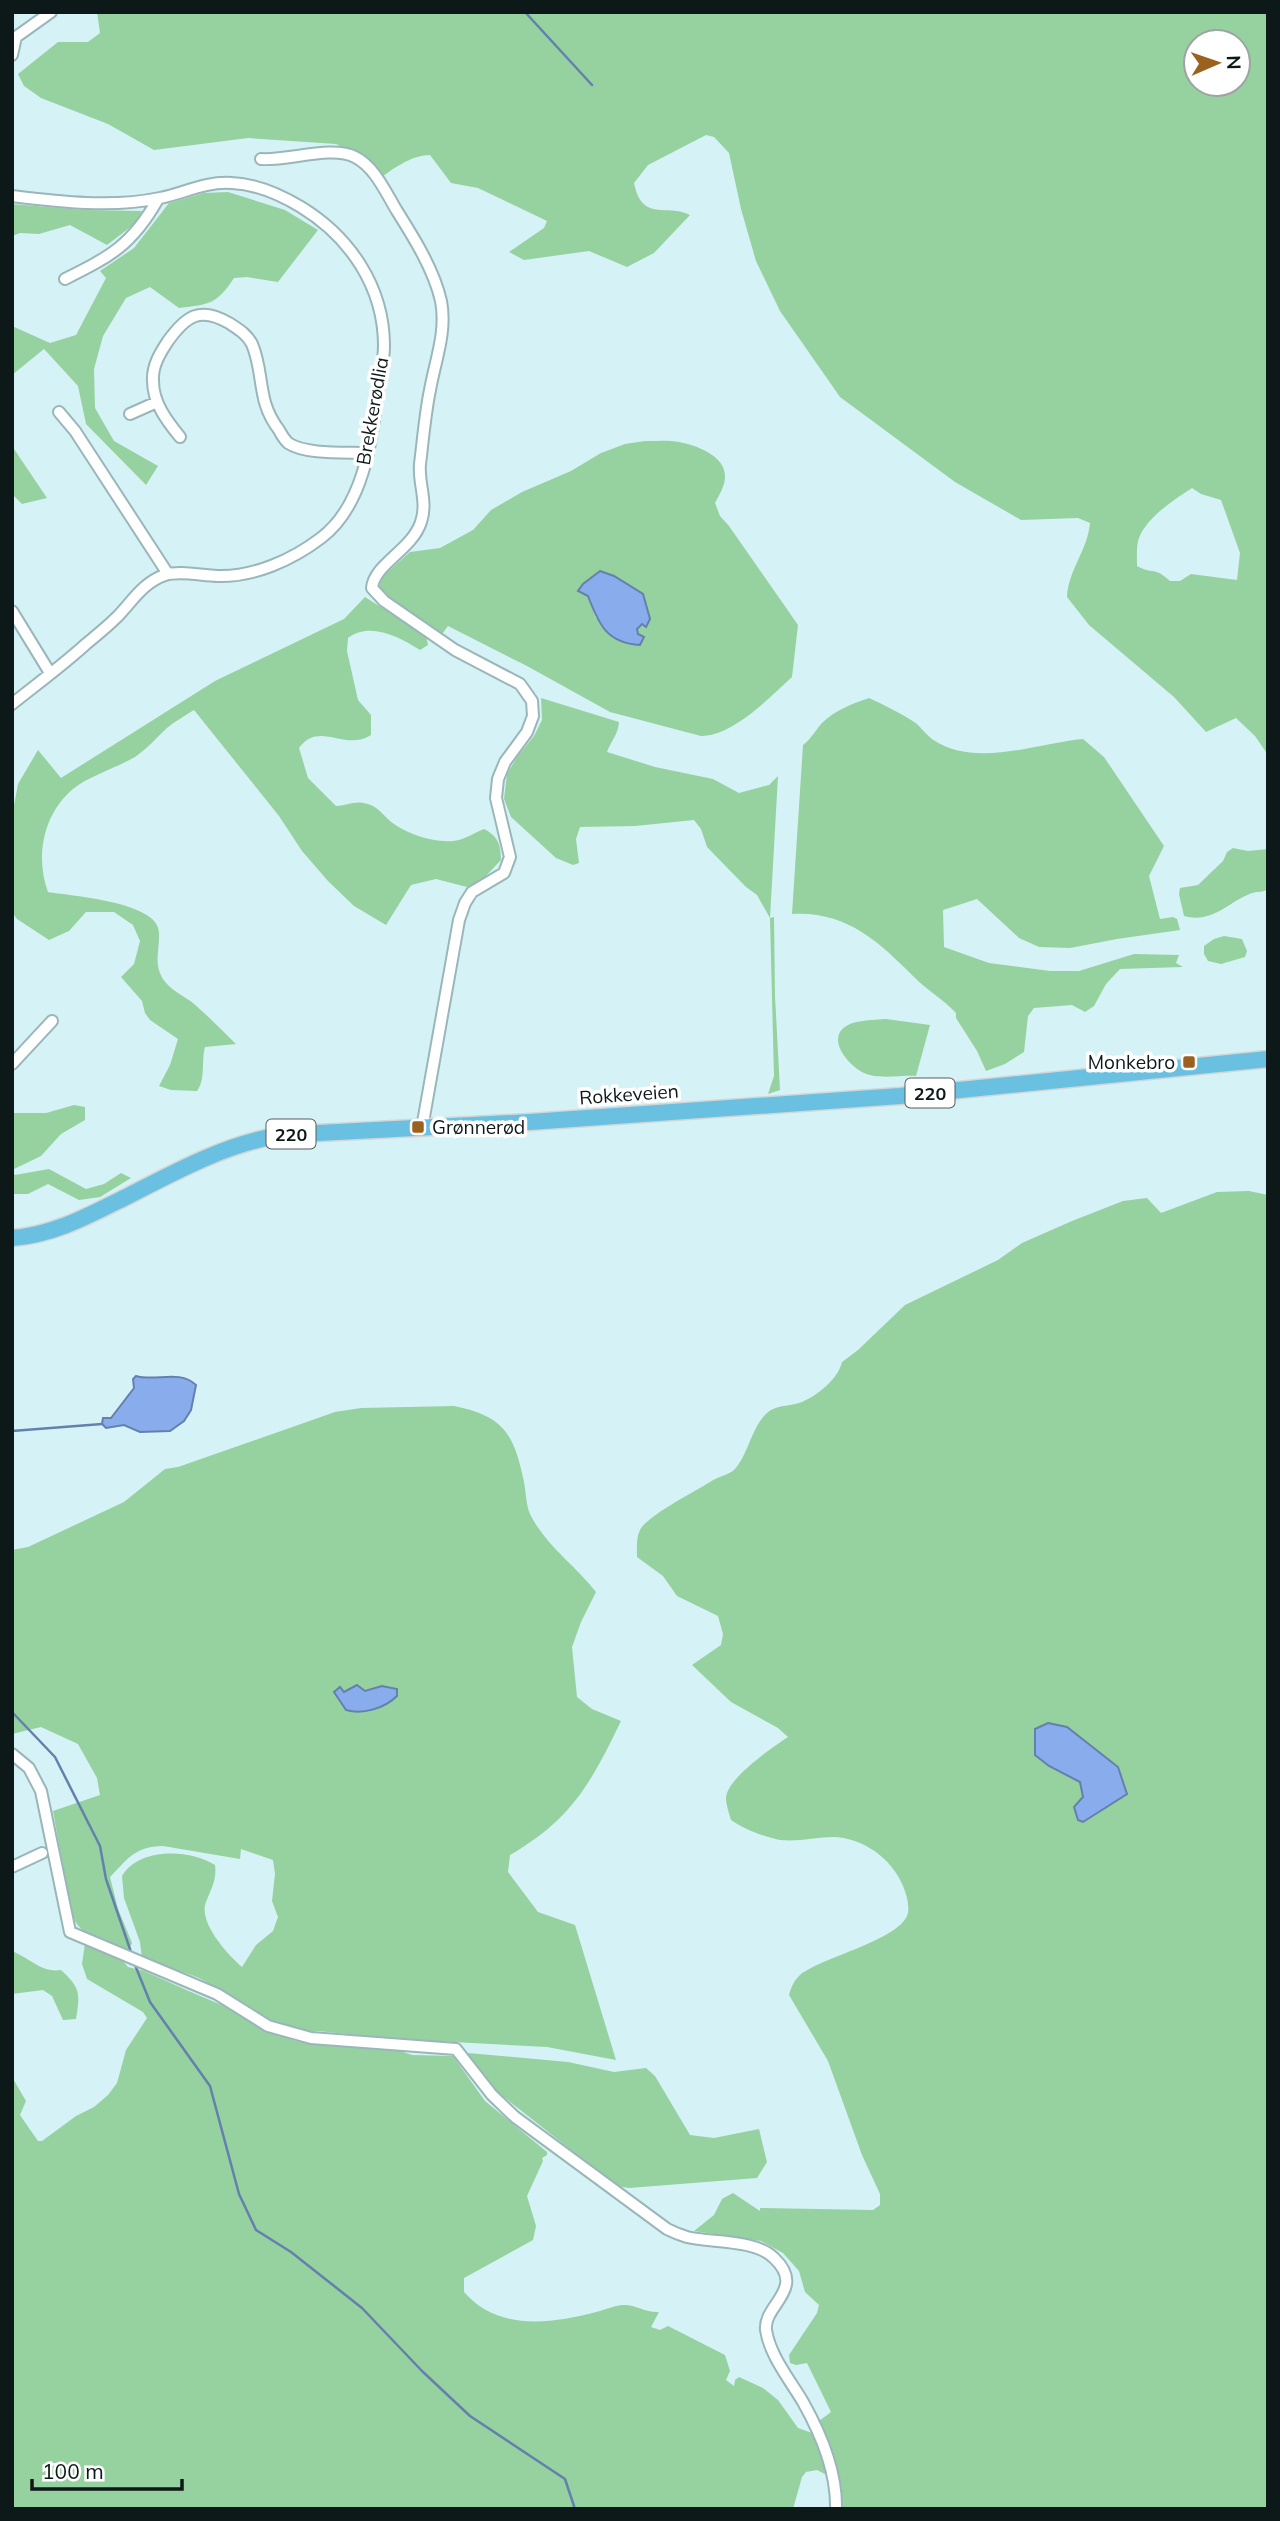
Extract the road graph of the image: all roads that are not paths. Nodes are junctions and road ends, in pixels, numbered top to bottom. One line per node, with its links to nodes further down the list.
1 (51, 12): 2 (street)
2 (12, 55)
3 (261, 159): 19 (street)
4 (12, 196): 5 (street, Brekkerødlia)
5 (158, 199): 6 (street); 11 (street, Brekkerødlia)
6 (65, 279)
7 (157, 402): 9 (street); 10 (street); 11 (street)
8 (59, 412): 12 (street)
9 (130, 414)
10 (180, 437)
11 (367, 453): 12 (street, Brekkerødlia)
12 (168, 574): 14 (street)
13 (12, 611): 14 (street)
14 (50, 673): 15 (street)
15 (12, 704)
16 (51, 1021): 18 (street)
17 (1268, 1059): 19 (main road, Rokkeveien / 220)
18 (12, 1064)
19 (422, 1128): 20 (main road, Rokkeveien / 220)
20 (12, 1238)
21 (12, 1754): 24 (street)
22 (42, 1853): 23 (street)
23 (12, 1867)
24 (836, 2509)

